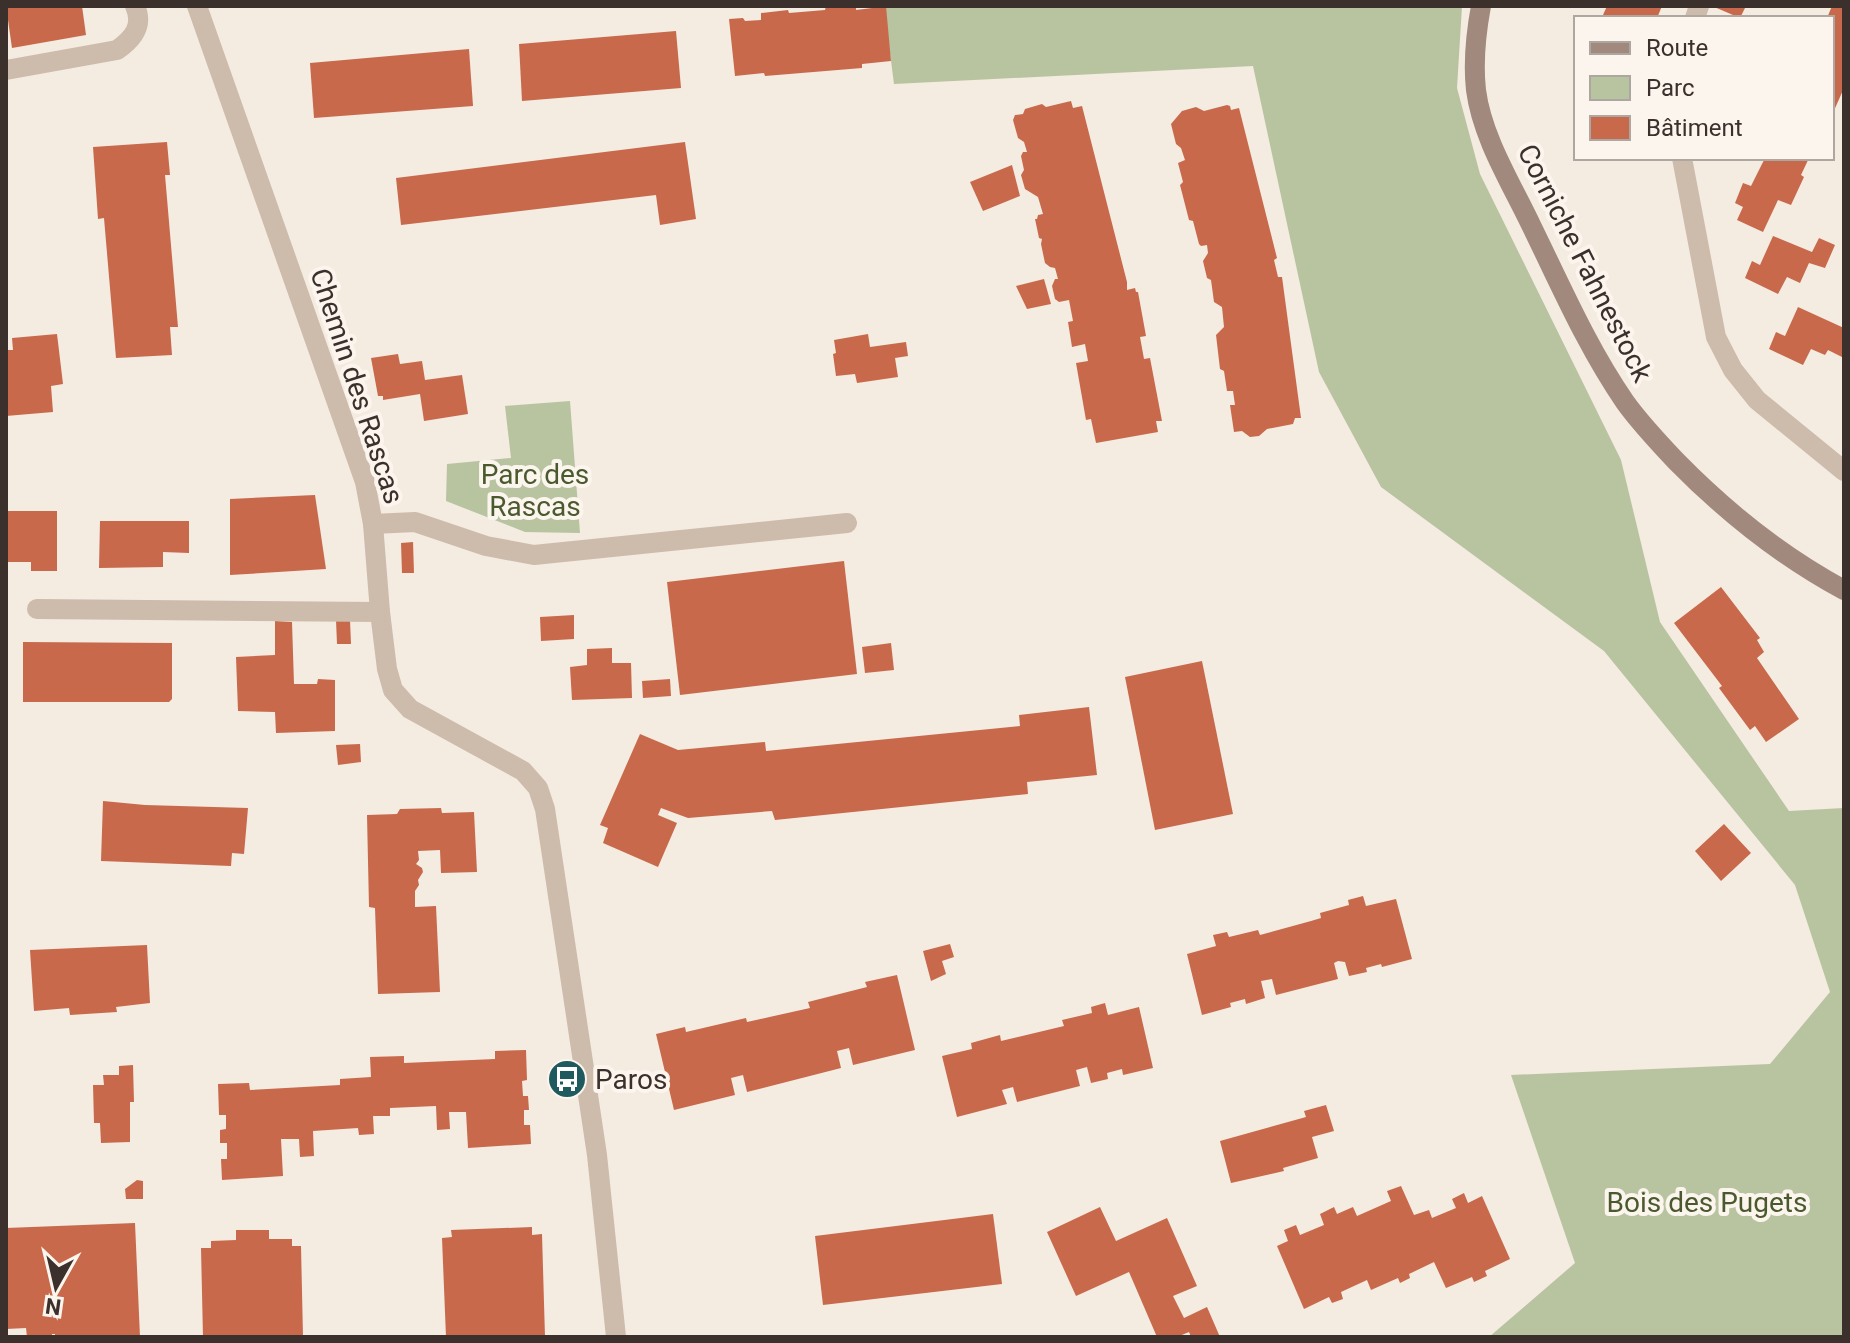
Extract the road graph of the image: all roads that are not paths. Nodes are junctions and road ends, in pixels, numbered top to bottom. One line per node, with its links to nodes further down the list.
1 (135, 6): 4 (street)
2 (197, 6): 8 (street, Chemin des Rascas)
3 (1481, 6): 9 (main road, Corniche Fahnestock)
4 (6, 70)
5 (1682, 160): 6 (street)
6 (1844, 471)
7 (847, 523): 8 (street)
8 (373, 524): 11 (street, Chemin des Rascas)
9 (1844, 590)
10 (37, 609): 11 (street)
11 (380, 612): 12 (street, Chemin des Rascas)
12 (616, 1337)

